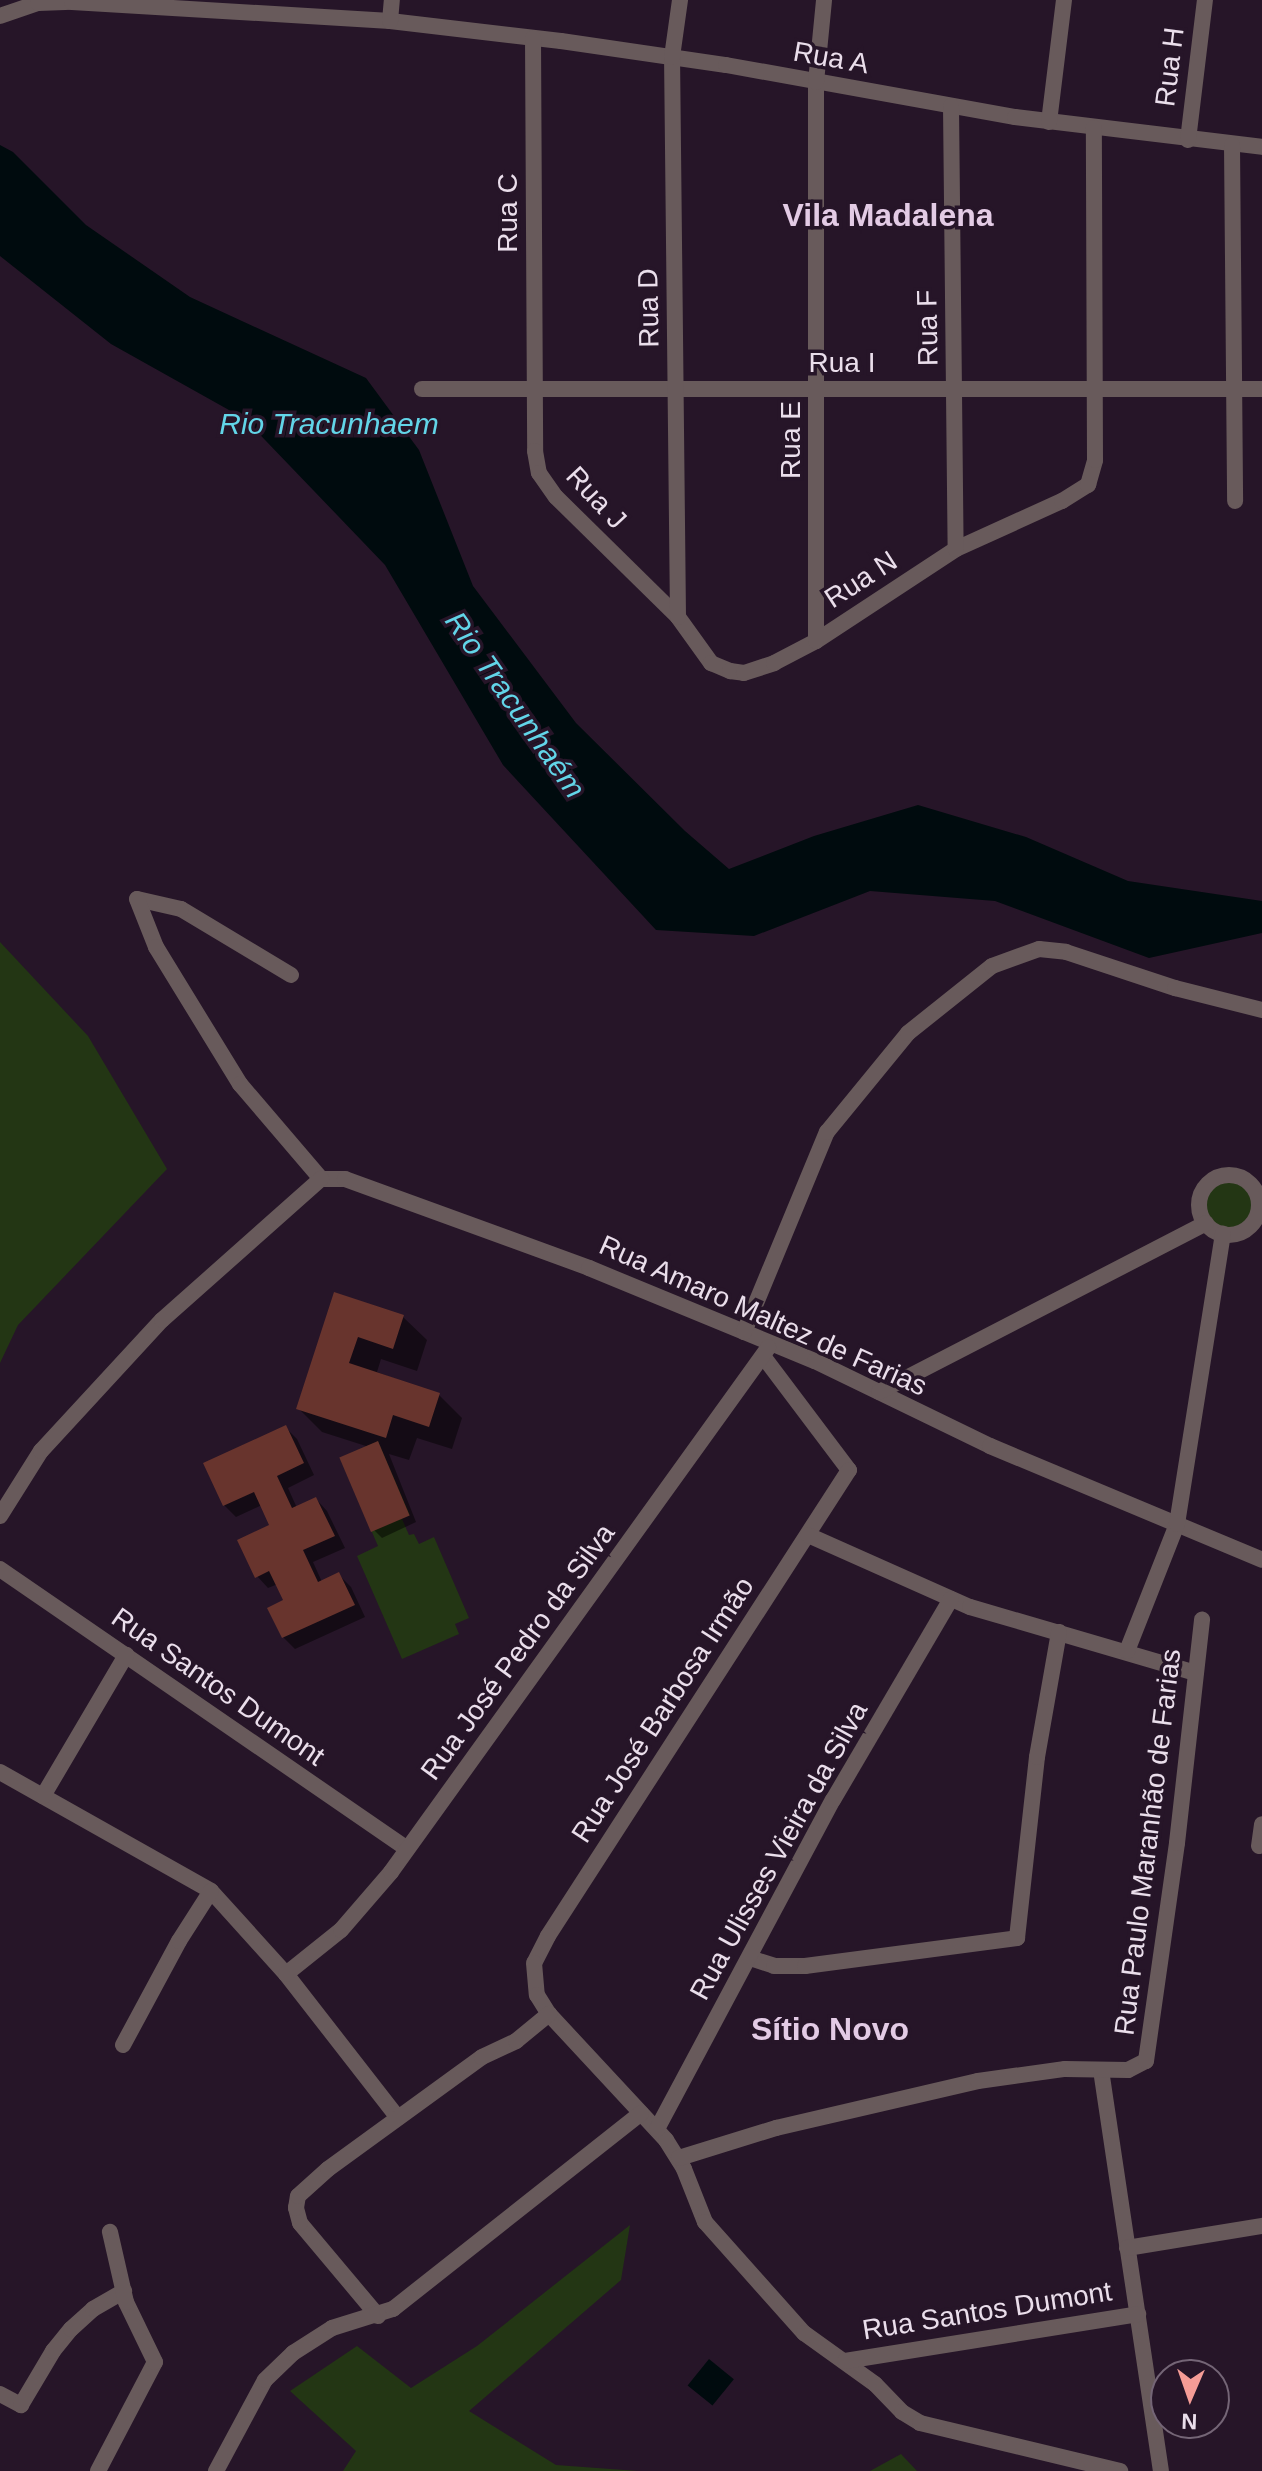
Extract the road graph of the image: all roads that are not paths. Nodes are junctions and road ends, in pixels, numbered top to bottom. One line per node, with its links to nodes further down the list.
1 (392, 0): 7 (street)
2 (680, 0): 9 (street, Rua D)
3 (824, 0): 10 (street, Rua E)
4 (1205, 0): 14 (street, Rua H)
5 (1060, 1): 12 (street)
6 (0, 16): 7 (street, Rua A)
7 (390, 21): 8 (street, Rua A)
8 (533, 38): 9 (street, Rua A); 18 (street, Rua C)
9 (672, 57): 10 (street, Rua A); 19 (street, Rua D)
10 (816, 82): 11 (street, Rua A); 20 (street, Rua E)
11 (951, 106): 12 (street, Rua A); 21 (street, Rua F)
12 (1049, 122): 13 (street, Rua A)
13 (1094, 128): 14 (street, Rua A); 22 (street)
14 (1188, 140): 15 (street, Rua A)
15 (1232, 145): 16 (street, Rua A); 23 (street)
16 (1262, 147)
17 (422, 389): 18 (street, Rua I)
18 (534, 389): 19 (street, Rua I); 27 (street, Rua J)
19 (676, 389): 20 (street, Rua I); 27 (street, Rua D)
20 (817, 389): 21 (street, Rua I); 28 (street, Rua E)
21 (954, 389): 22 (street, Rua I); 26 (street, Rua F)
22 (1096, 389): 23 (street, Rua I); 26 (street, Rua N)
23 (1234, 389): 24 (street, Rua I); 25 (street)
24 (1262, 389)
25 (1235, 501)
26 (956, 549): 28 (street, Rua N)
27 (678, 617): 28 (street, Rua N)
28 (816, 641)
29 (291, 975): 31 (street)
30 (1262, 1010): 34 (street)
31 (321, 1179): 34 (street, Rua Amaro Maltez de Farias); 37 (street)
32 (1206, 1223): 33 (street); 33 (street); 36 (street)
33 (1223, 1234): 38 (street)
34 (744, 1332): 35 (street, Rua Amaro Maltez de Farias)
35 (767, 1350): 36 (street, Rua Amaro Maltez de Farias); 39 (street, Rua José Barbosa Irmão); 52 (street, Rua José Pedro da Silva)
36 (879, 1392): 38 (street, Rua Amaro Maltez de Farias)
37 (0, 1516)
38 (1177, 1524): 40 (street, Rua Amaro Maltez de Farias); 45 (street)
39 (808, 1535): 42 (street); 56 (street, Rua José Barbosa Irmão)
40 (1262, 1560)
41 (0, 1569): 46 (street, Rua Santos Dumont)
42 (951, 1599): 44 (street); 54 (street, Rua Ulisses Vieira da Silva)
43 (1202, 1619): 47 (street, Rua Paulo Maranhão de Farias)
44 (1059, 1632): 45 (street); 54 (street)
45 (1127, 1651): 47 (street)
46 (126, 1655): 49 (street); 52 (street, Rua Santos Dumont)
47 (1196, 1673): 58 (street, Rua Paulo Maranhão de Farias)
48 (0, 1772): 49 (street)
49 (43, 1796): 53 (street)
50 (1262, 1824): 51 (street)
51 (1259, 1846)
52 (407, 1849): 55 (street, Rua José Pedro da Silva)
53 (211, 1891): 55 (street); 57 (street)
54 (750, 1958): 61 (street, Rua Ulisses Vieira da Silva)
55 (286, 1974): 60 (street)
56 (549, 2014): 59 (street); 60 (street)
57 (123, 2045)
58 (1101, 2070): 62 (street); 65 (street)
59 (641, 2113): 61 (street); 68 (street)
60 (398, 2118): 68 (street)
61 (661, 2135): 62 (street)
62 (679, 2158): 69 (street)
63 (1262, 2226): 65 (street)
64 (110, 2232): 66 (street)
65 (1127, 2248): 67 (street)
66 (124, 2291): 70 (street); 71 (street)
67 (1138, 2314): 69 (street, Rua Santos Dumont); 74 (street)
68 (378, 2316): 72 (street)
69 (845, 2361): 73 (street)
70 (0, 2394)
71 (98, 2471)
72 (216, 2471)
73 (1120, 2471)
74 (1161, 2471)

